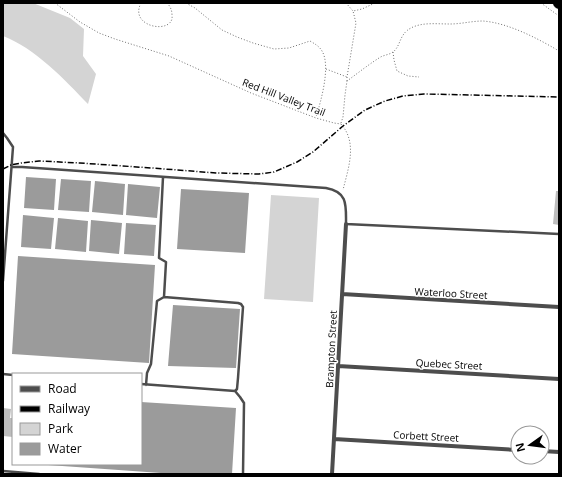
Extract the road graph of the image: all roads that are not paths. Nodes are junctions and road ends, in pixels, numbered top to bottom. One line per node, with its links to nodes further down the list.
1 (3, 133): 2 (lane)
2 (12, 168): 3 (lane); 6 (lane)
3 (163, 177): 4 (lane); 8 (lane)
4 (346, 224): 5 (lane); 7 (street, Brampton Street)
5 (559, 234)
6 (3, 280)
7 (342, 294): 9 (street, Waterloo Street); 10 (street, Brampton Street)
8 (164, 297): 13 (lane); 14 (lane)
9 (559, 307)
10 (338, 366): 11 (street, Quebec Street); 15 (street, Brampton Street)
11 (559, 379)
12 (142, 384): 13 (lane)
13 (146, 385): 14 (lane)
14 (235, 391): 19 (lane)
15 (334, 439): 16 (street, Corbett Street); 20 (street, Brampton Street)
16 (510, 450)
17 (4, 472): 18 (lane)
18 (39, 474)
19 (243, 474)
20 (332, 474)

